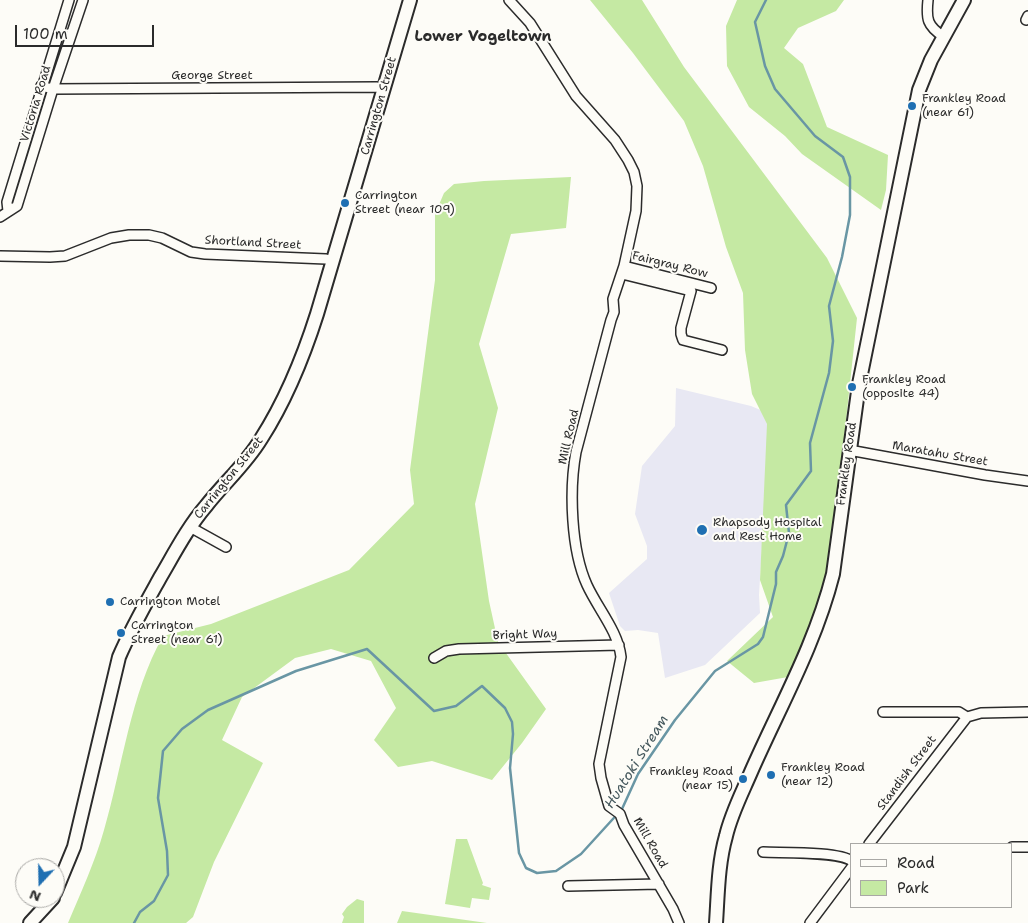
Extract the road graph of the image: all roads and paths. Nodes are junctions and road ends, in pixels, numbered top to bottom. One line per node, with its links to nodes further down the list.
1 (69, 0): 8 (street, Victoria Road)
2 (82, 0): 9 (street, Victoria Road)
3 (410, 0): 10 (main road, Carrington Street)
4 (509, 0): 15 (street, Mill Road)
5 (928, 0): 7 (street)
6 (964, 0): 7 (main road, Frankley Road)
7 (944, 37): 18 (main road, Frankley Road)
8 (41, 86): 9 (street, George Street); 11 (street, Victoria Road)
9 (53, 89): 10 (street, George Street); 11 (street, Victoria Road)
10 (384, 89): 14 (main road, Carrington Street)
11 (8, 211): 12 (street, Victoria Road)
12 (0, 218)
13 (0, 256): 14 (street, Shortland Street)
14 (333, 261): 20 (main road, Carrington Street)
15 (623, 270): 16 (street, Fairgray Row); 17 (street); 22 (street, Mill Road)
16 (711, 288)
17 (722, 350)
18 (849, 450): 19 (street, Maratahu Street); 39 (main road, Frankley Road)
19 (1028, 481)
20 (190, 527): 21 (street); 32 (main road, Carrington Street)
21 (226, 547)
22 (620, 644): 23 (street, Bright Way); 34 (street, Mill Road)
23 (434, 658)
24 (882, 712): 26 (street)
25 (1028, 712): 26 (street)
26 (967, 717): 27 (street, Standish Street)
27 (871, 843)
28 (1013, 847): 29 (street)
29 (1028, 847)
30 (763, 852): 31 (street)
31 (850, 860)
32 (65, 869)
33 (850, 870): 40 (street)
34 (659, 884): 35 (street); 38 (street, Mill Road)
35 (568, 886)
36 (43, 908): 37 (main road)
37 (30, 923)
38 (679, 923)
39 (716, 923)
40 (810, 923)

